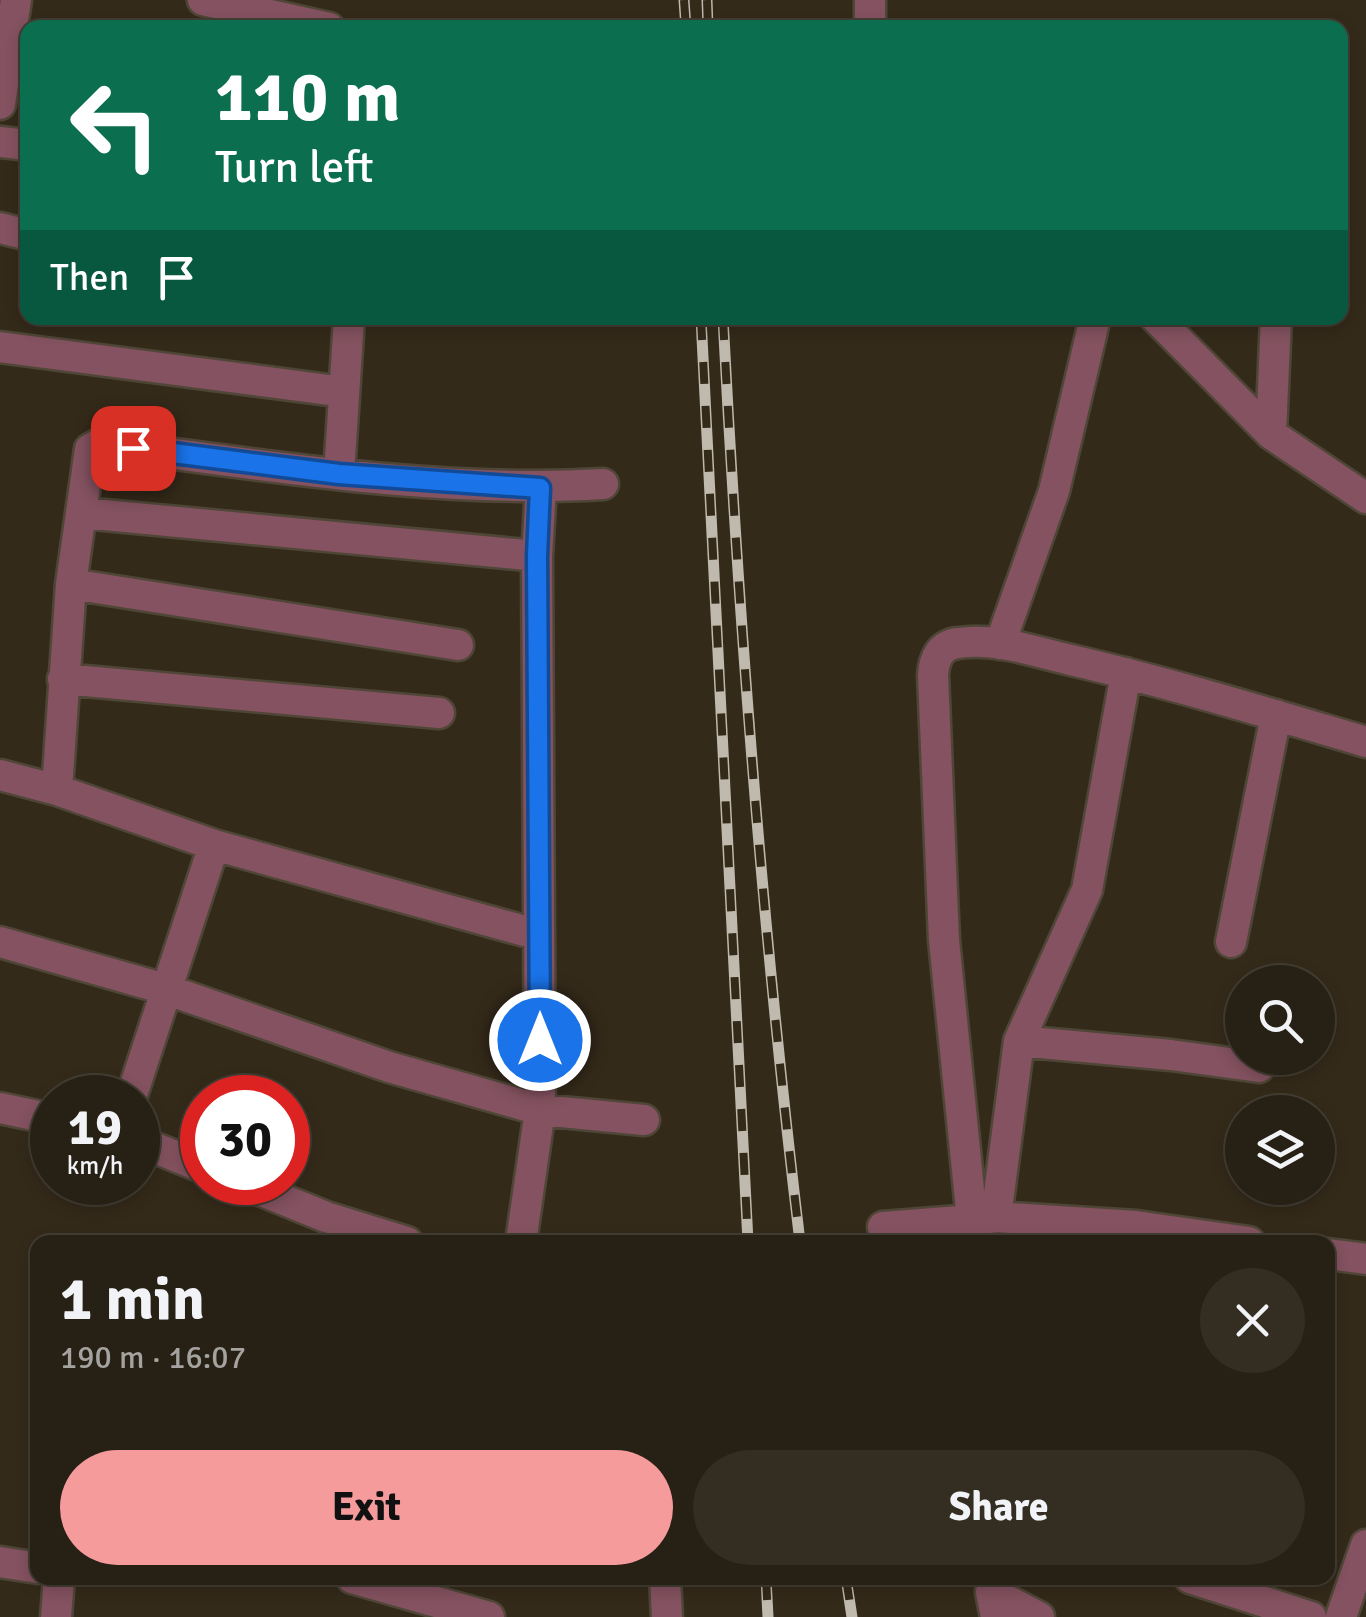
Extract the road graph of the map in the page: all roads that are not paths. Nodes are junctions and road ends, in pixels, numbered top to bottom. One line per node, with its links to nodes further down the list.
1 (16, 0): 4 (street)
2 (203, 0): 3 (street)
3 (293, 20)
4 (0, 104)
5 (349, 325): 10 (street)
6 (1093, 325): 20 (street)
7 (1163, 325): 11 (street)
8 (1276, 325): 11 (street)
9 (0, 348): 10 (street)
10 (344, 392): 12 (street)
11 (1271, 434): 15 (street)
12 (339, 474): 14 (street); 16 (street)
13 (603, 484): 14 (street)
14 (540, 488): 17 (street)
15 (1366, 498)
16 (83, 513): 17 (street); 18 (street)
17 (537, 556): 29 (street)
18 (71, 584): 19 (street); 22 (street)
19 (458, 644)
20 (1000, 644): 21 (street); 42 (street)
21 (1126, 673): 24 (street); 33 (street)
22 (63, 679): 23 (street); 27 (street)
23 (439, 713)
24 (1276, 715): 25 (street); 31 (street)
25 (1366, 742)
26 (0, 775): 27 (street)
27 (57, 790): 28 (street)
28 (214, 845): 29 (street); 32 (street)
29 (539, 935): 37 (street)
30 (0, 942): 32 (street)
31 (1230, 942)
32 (166, 990): 35 (street); 37 (street)
33 (1019, 1042): 34 (street); 42 (street)
34 (1225, 1062)
35 (138, 1075)
36 (0, 1108): 38 (street)
37 (540, 1110): 39 (street); 45 (street)
38 (30, 1114)
39 (644, 1120)
40 (295, 1205): 44 (street)
41 (883, 1227): 42 (street)
42 (980, 1227): 43 (street)
43 (1135, 1234)
44 (383, 1235)
45 (522, 1235)
46 (1335, 1255): 47 (street)
47 (1366, 1259)
48 (0, 1562): 50 (street)
49 (1363, 1564): 61 (street)
50 (30, 1567)
51 (58, 1585): 56 (street)
52 (377, 1585): 57 (street)
53 (666, 1585): 58 (street)
54 (1212, 1585): 60 (street)
55 (992, 1596): 59 (street)
56 (56, 1617)
57 (489, 1617)
58 (667, 1617)
59 (1038, 1617)
60 (1311, 1617)
61 (1340, 1617)

